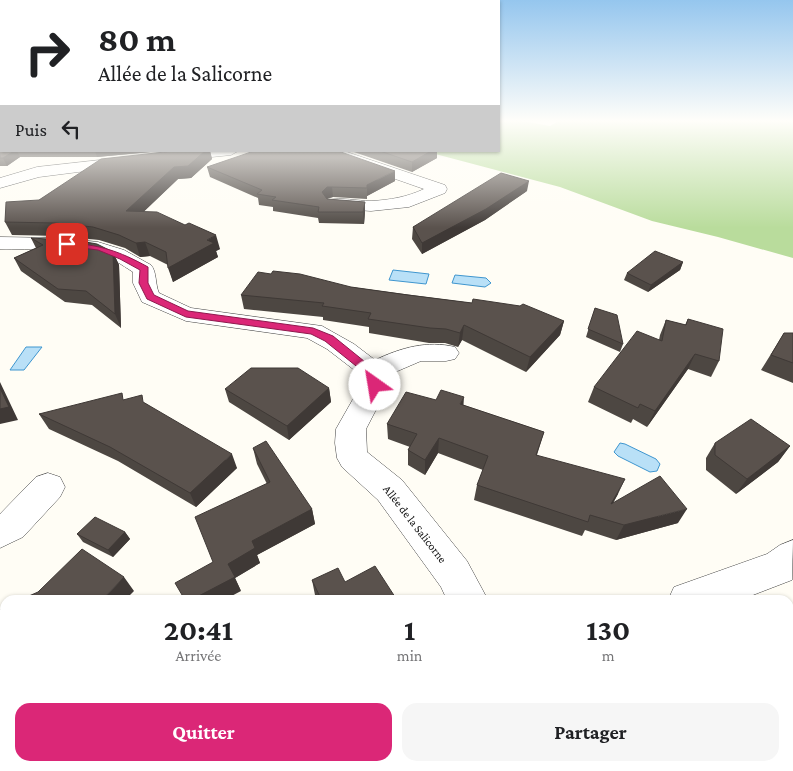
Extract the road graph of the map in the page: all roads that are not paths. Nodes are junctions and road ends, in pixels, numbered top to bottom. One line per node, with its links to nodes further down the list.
1 (181, 156): 3 (street)
2 (343, 156): 4 (street)
3 (0, 183)
4 (334, 204)
5 (0, 244): 7 (street)
6 (446, 354): 7 (street)
7 (371, 373): 11 (street, Allée de la Salicorne)
8 (48, 487): 9 (street)
9 (0, 532)
10 (793, 557): 12 (street)
11 (465, 595)
12 (702, 595)

